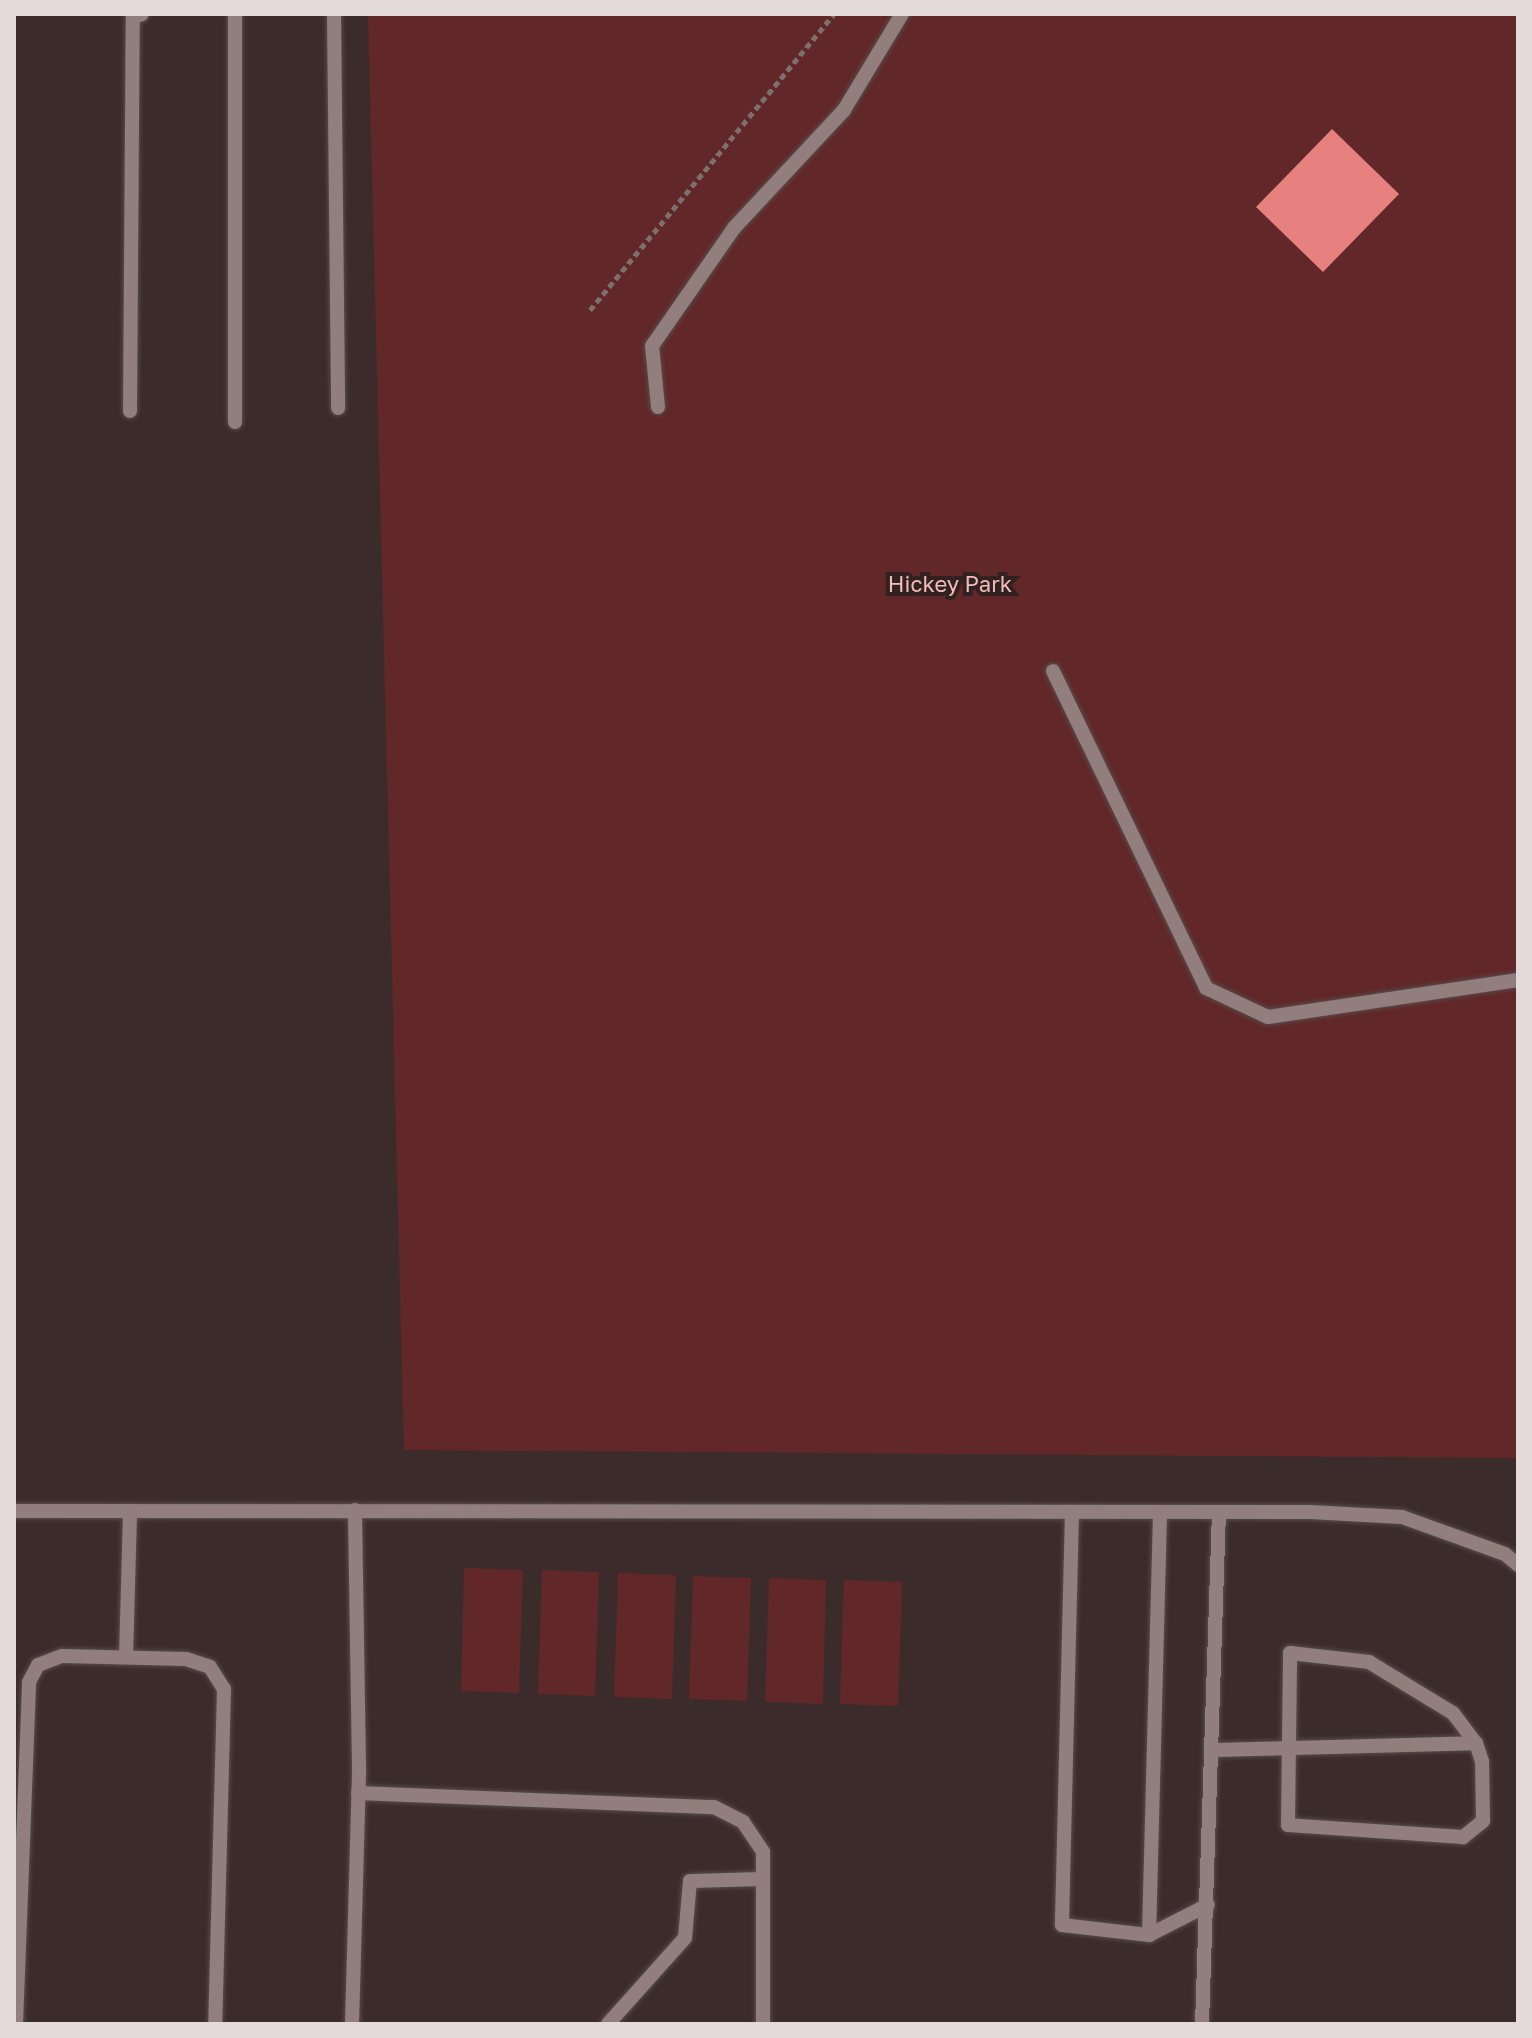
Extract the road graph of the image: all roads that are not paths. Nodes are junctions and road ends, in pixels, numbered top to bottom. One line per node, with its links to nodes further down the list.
1 (142, 14): 7 (lane)
2 (235, 14): 8 (lane)
3 (334, 14): 6 (lane)
4 (902, 14): 5 (lane)
5 (658, 407)
6 (338, 408)
7 (130, 411)
8 (235, 422)
9 (1053, 671): 10 (lane)
10 (1518, 980)
11 (355, 1510): 13 (lane); 14 (lane); 22 (lane)
12 (14, 1511): 13 (lane)
13 (130, 1511): 18 (lane)
14 (1072, 1512): 15 (lane); 25 (lane)
15 (1160, 1512): 16 (lane); 25 (lane)
16 (1219, 1512): 17 (lane); 21 (lane)
17 (1518, 1565)
18 (126, 1657): 26 (lane); 27 (lane)
19 (1476, 1743): 20 (lane); 20 (lane); 20 (lane)
20 (1289, 1749): 21 (lane)
21 (1214, 1750): 24 (lane)
22 (358, 1793): 23 (lane); 28 (lane)
23 (763, 1879): 29 (lane); 30 (lane)
24 (1208, 1905): 25 (lane); 31 (lane)
25 (1149, 1935)
26 (16, 2024)
27 (215, 2024)
28 (352, 2024)
29 (608, 2024)
30 (763, 2024)
31 (1202, 2024)

